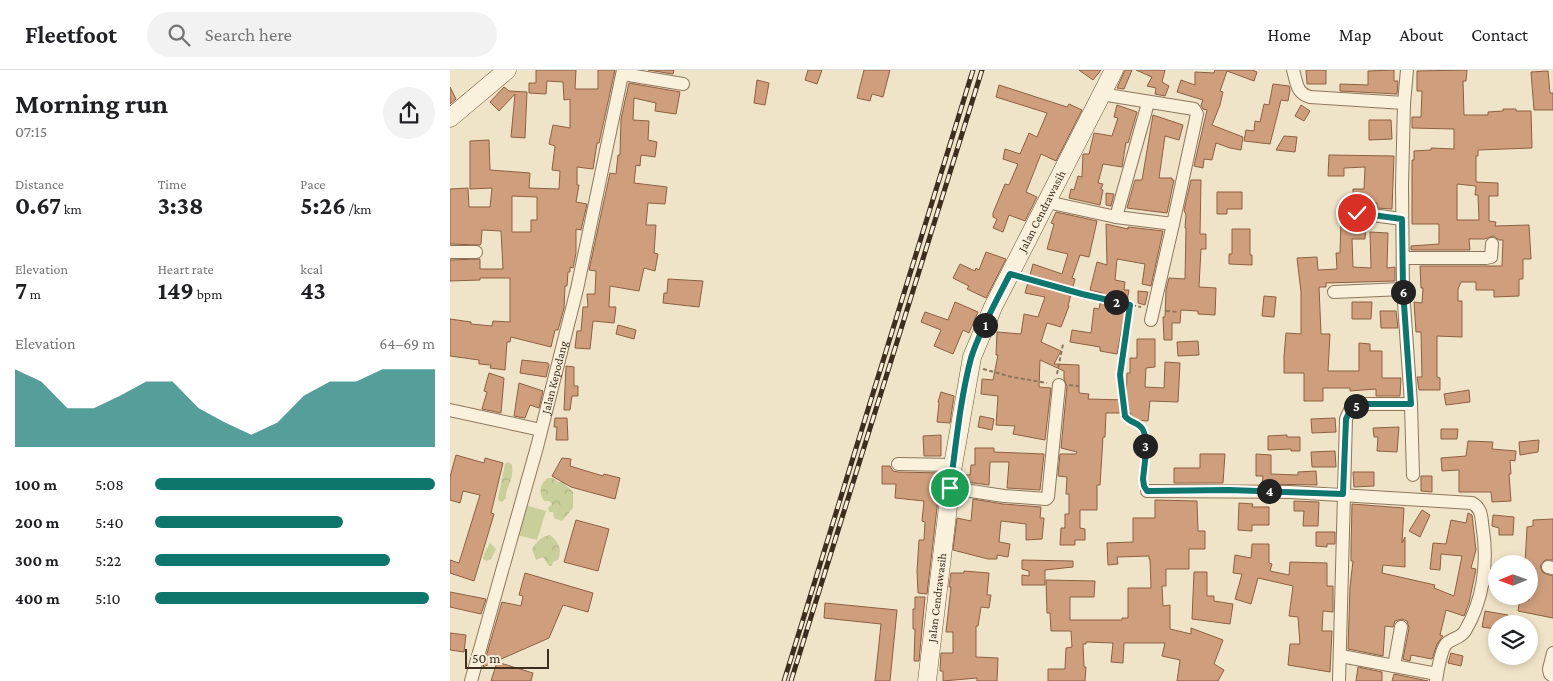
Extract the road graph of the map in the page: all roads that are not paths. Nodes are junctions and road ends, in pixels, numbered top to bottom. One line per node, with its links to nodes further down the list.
1 (507, 70): 10 (main road)
2 (1114, 70): 7 (main road, Jalan Cendrawasih)
3 (1293, 70): 9 (street)
4 (1407, 70): 9 (street)
5 (623, 72): 6 (street); 26 (street, Jalan Kepodang)
6 (683, 84)
7 (1101, 94): 8 (street); 11 (main road, Jalan Cendrawasih)
8 (1148, 103): 13 (street); 15 (street)
9 (1404, 103): 14 (street)
10 (450, 118)
11 (1047, 202): 13 (street); 28 (main road, Jalan Cendrawasih)
12 (1357, 213): 14 (street)
13 (1116, 217): 15 (street)
14 (1402, 219): 19 (street)
15 (1173, 224): 22 (street)
16 (1492, 244): 19 (street)
17 (450, 252): 18 (street)
18 (476, 252)
19 (1403, 258): 20 (street)
20 (1403, 290): 21 (street); 24 (street)
21 (1334, 292)
22 (1152, 315)
23 (1057, 384): 30 (street)
24 (1411, 404): 29 (street); 32 (street)
25 (450, 410): 26 (street)
26 (541, 430): 39 (street, Jalan Kepodang)
27 (898, 464): 28 (street)
28 (954, 465): 30 (main road, Jalan Cendrawasih)
29 (1413, 475)
30 (950, 488): 40 (main road, Jalan Cendrawasih)
31 (1147, 491): 32 (street)
32 (1343, 494): 35 (street); 38 (street)
33 (1401, 627): 36 (street)
34 (1553, 653): 37 (street)
35 (1340, 656): 36 (street); 41 (street)
36 (1394, 666): 38 (street)
37 (1553, 676)
38 (1436, 678)
39 (471, 681)
40 (927, 681)
41 (1339, 681)

